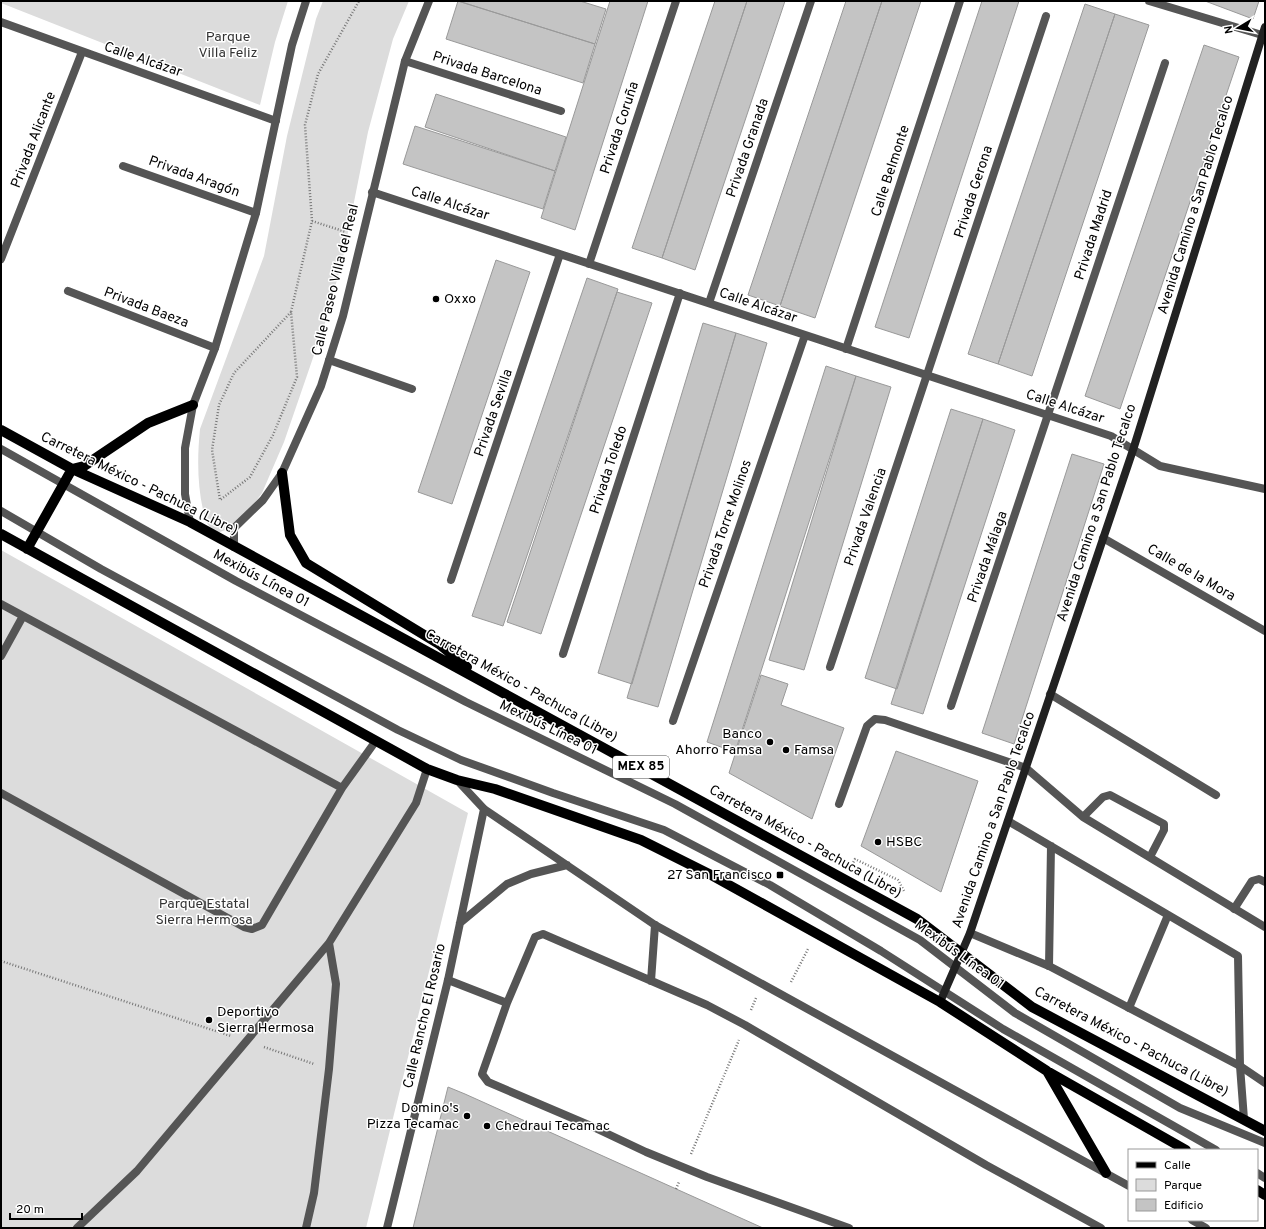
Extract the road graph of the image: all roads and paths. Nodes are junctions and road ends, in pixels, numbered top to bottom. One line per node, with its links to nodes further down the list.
1 (306, 1): 15 (street)
2 (359, 1): 19 (path)
3 (428, 1): 12 (street, Calle Paseo Villa del Real)
4 (676, 1): 23 (street, Privada Coruña)
5 (811, 1): 26 (street, Privada Granada)
6 (960, 1): 30 (street, Calle Belmonte)
7 (1149, 1): 10 (street)
8 (1046, 16): 32 (street, Privada Gerona)
9 (1, 22): 11 (street, Calle Alcázar)
10 (1264, 31): 38 (main road, Avenida Camino a San Pablo Tecalco)
11 (82, 52): 15 (street, Calle Alcázar); 22 (street, Privada Alicante)
12 (405, 61): 14 (street, Privada Barcelona); 17 (street, Calle Paseo Villa del Real)
13 (1165, 63): 35 (street, Privada Madrid)
14 (560, 111)
15 (276, 121): 18 (street)
16 (123, 166): 18 (street, Privada Aragón)
17 (372, 192): 20 (street, Calle Paseo Villa del Real); 21 (street, Calle Alcázar)
18 (256, 213): 29 (street)
19 (312, 221): 20 (path); 27 (path)
20 (361, 237): 31 (street, Calle Paseo Villa del Real)
21 (560, 254): 23 (street, Calle Alcázar); 50 (street, Privada Sevilla)
22 (1, 259)
23 (590, 264): 25 (street, Calle Alcázar)
24 (68, 291): 29 (street, Privada Baeza)
25 (680, 293): 26 (street, Calle Alcázar); 54 (street, Privada Toledo)
26 (709, 303): 28 (street, Calle Alcázar)
27 (291, 312): 27 (path)
28 (804, 335): 30 (street, Calle Alcázar); 60 (street, Privada Torre Molinos)
29 (215, 348): 34 (street)
30 (846, 349): 32 (street, Calle Alcázar)
31 (329, 360): 33 (street); 40 (street, Calle Paseo Villa del Real)
32 (928, 376): 35 (street, Calle Alcázar); 56 (street, Privada Valencia)
33 (412, 389)
34 (193, 405): 39 (main road); 44 (street)
35 (1048, 416): 38 (street, Calle Alcázar); 59 (street, Privada Málaga)
36 (1, 430): 39 (main road, Carretera México - Pachuca (Libre) / MEX 85)
37 (1, 449): 41 (street, Mexibús Línea 01)
38 (1133, 450): 42 (street, Calle Alcázar); 47 (main road, Avenida Camino a San Pablo Tecalco)
39 (72, 469): 41 (main road); 44 (main road, Carretera México - Pachuca (Libre) / MEX 85)
40 (282, 473): 48 (street, Calle Paseo Villa del Real); 57 (main road)
41 (63, 484): 45 (main road); 88 (street, Mexibús Línea 01)
42 (1265, 489)
43 (1, 511): 45 (street)
44 (190, 522): 48 (main road, Carretera México - Pachuca (Libre) / MEX 85)
45 (36, 531): 49 (main road); 92 (street)
46 (1, 534): 49 (main road)
47 (1103, 538): 53 (street, Calle de la Mora); 58 (main road, Avenida Camino a San Pablo Tecalco)
48 (234, 547): 57 (main road, Carretera México - Pachuca (Libre) / MEX 85)
49 (27, 549): 61 (main road)
50 (451, 580)
51 (1, 604): 52 (street)
52 (23, 616): 55 (street); 65 (street)
53 (1265, 631)
54 (563, 654)
55 (1, 656)
56 (830, 667)
57 (486, 682): 85 (main road, Carretera México - Pachuca (Libre) / MEX 85)
58 (1050, 694): 62 (main road, Avenida Camino a San Pablo Tecalco); 67 (street)
59 (952, 706)
60 (673, 721)
61 (375, 742): 63 (main road); 65 (street)
62 (1026, 768): 68 (street); 70 (street); 71 (main road, Avenida Camino a San Pablo Tecalco)
63 (427, 769): 64 (main road); 84 (street)
64 (457, 780): 69 (street); 93 (main road)
65 (342, 788): 66 (street)
66 (1, 793)
67 (1216, 795)
68 (839, 804)
69 (484, 809): 75 (street); 80 (street, Calle Rancho El Rosario)
70 (1083, 817): 73 (street); 73 (street)
71 (1008, 821): 72 (street); 83 (main road, Avenida Camino a San Pablo Tecalco)
72 (1051, 846): 79 (street); 87 (street)
73 (1150, 857): 78 (street)
74 (855, 859): 76 (path)
75 (567, 865): 80 (street); 81 (street)
76 (898, 880)
77 (1265, 882): 78 (street)
78 (1234, 909): 82 (street)
79 (1168, 915): 95 (street); 98 (street)
80 (460, 924): 89 (street, Calle Rancho El Rosario)
81 (655, 925): 90 (street); 91 (street)
82 (1265, 927)
83 (970, 933): 85 (main road, Avenida Camino a San Pablo Tecalco); 87 (street)
84 (329, 943): 97 (street); 99 (street)
85 (961, 954): 88 (main road, Avenida Camino a San Pablo Tecalco); 102 (main road, Carretera México - Pachuca (Libre) / MEX 85)
86 (1, 961): 97 (path)
87 (1049, 966): 95 (street)
88 (956, 967): 92 (main road, Avenida Camino a San Pablo Tecalco); 104 (street, Mexibús Línea 01)
89 (448, 980): 94 (street); 114 (street, Calle Rancho El Rosario)
90 (651, 981): 94 (street); 96 (street)
91 (762, 985): 96 (path); 108 (street)
92 (945, 993): 93 (main road, Avenida Camino a San Pablo Tecalco); 106 (street)
93 (940, 1002): 100 (main road)
94 (506, 1003): 107 (street)
95 (1129, 1008): 98 (street)
96 (745, 1025): 107 (path); 116 (street)
97 (246, 1041): 99 (path); 112 (street)
98 (1240, 1066): 101 (street); 102 (street)
99 (329, 1069): 113 (street)
100 (1047, 1071): 105 (main road); 108 (main road)
101 (1265, 1083)
102 (1244, 1119): 103 (main road, Carretera México - Pachuca (Libre) / MEX 85)
103 (1265, 1131)
104 (1265, 1143)
105 (1184, 1149)
106 (1214, 1149)
107 (685, 1168): 110 (path); 115 (street)
108 (1106, 1173): 109 (street)
109 (1128, 1185)
110 (676, 1189)
111 (1194, 1221): 117 (street)
112 (77, 1228)
113 (306, 1228)
114 (387, 1228)
115 (849, 1228)
116 (1101, 1228)
117 (1206, 1228)

